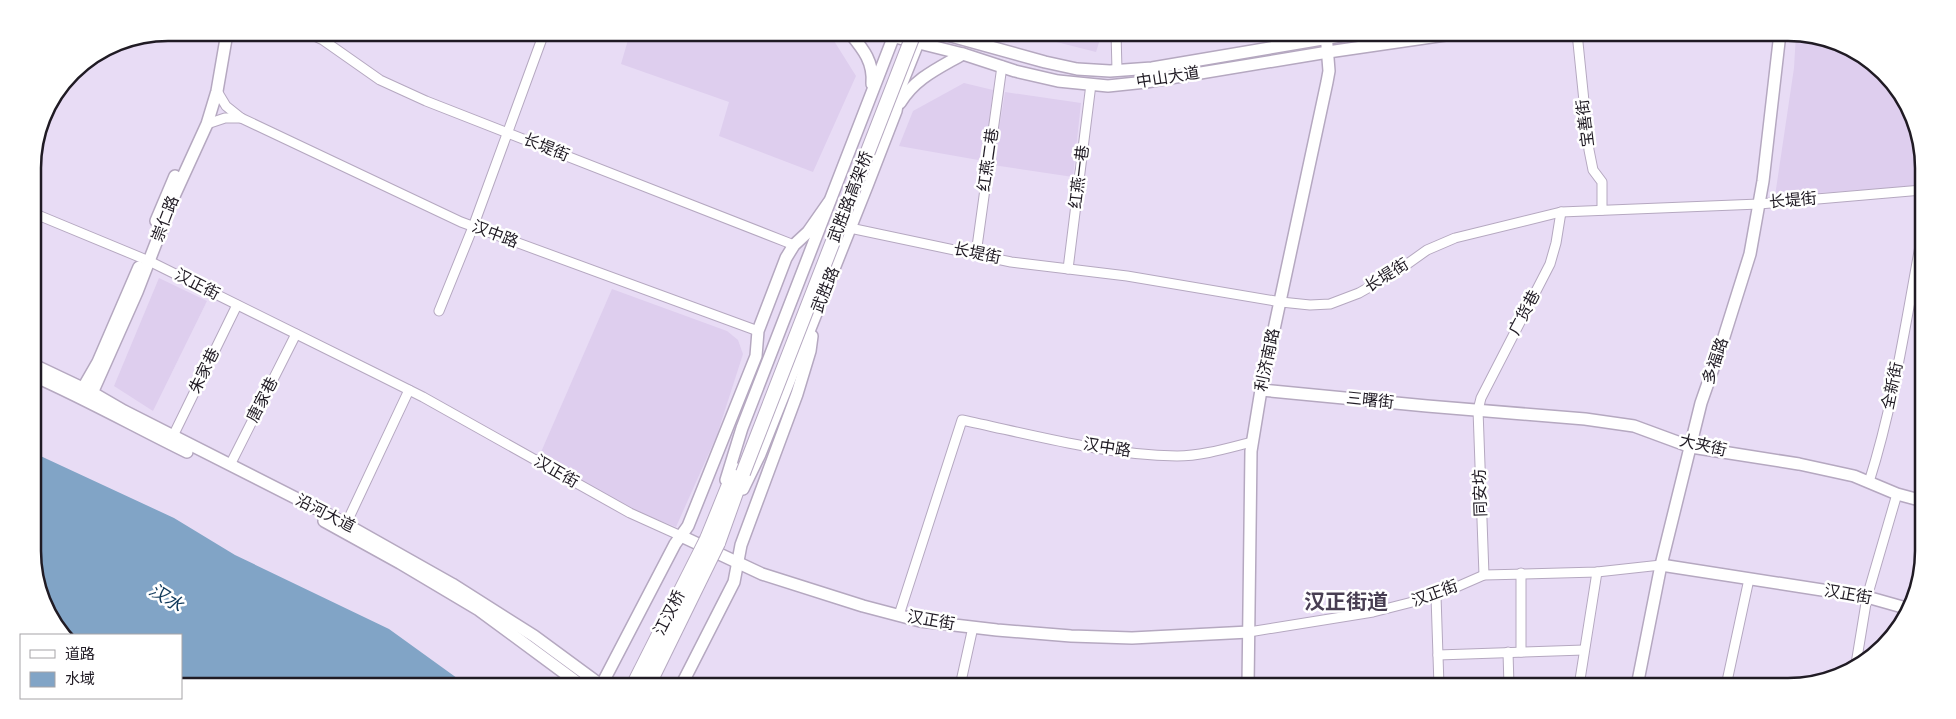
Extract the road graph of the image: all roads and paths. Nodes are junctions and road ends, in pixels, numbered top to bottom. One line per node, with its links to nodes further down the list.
1 (986, 41): 21 (main road, 中山大道)
2 (1116, 41): 21 (street)
3 (1287, 41): 21 (main road, 中山大道)
4 (1326, 41): 18 (main road, 利济南路)
5 (1398, 41): 18 (main road, 中山大道)
6 (1578, 41): 32 (street, 宝善街)
7 (1779, 41): 31 (main road, 多福路)
8 (219, 42): 39 (main road, 崇仁路)
9 (225, 42): 23 (main road, 崇仁路)
10 (326, 42): 28 (street, 长堤街)
11 (541, 42): 28 (street)
12 (857, 42): 24 (main road)
13 (894, 42): 24 (main road, 武胜路)
14 (895, 42): 63 (main road, 武胜路高架桥)
15 (916, 42): 25 (main road, 武胜路)
16 (916, 42): 63 (main road, 武胜路高架桥, bridge)
17 (932, 42): 19 (main road, 中山大道)
18 (1328, 52): 22 (main road, 中山大道); 42 (main road, 利济南路)
19 (963, 54): 20 (main road, 中山大道); 25 (main road)
20 (1002, 66): 22 (main road, 中山大道); 38 (street, 红燕二巷)
21 (1118, 70)
22 (1092, 84): 40 (street, 红燕一巷)
23 (217, 91): 26 (street, 汉中路); 27 (main road, 崇仁路)
24 (871, 92): 30 (main road, 武胜路)
25 (896, 111): 36 (main road, 武胜路)
26 (241, 118): 27 (street); 35 (street, 汉中路)
27 (207, 124): 39 (main road, 崇仁路)
28 (508, 133): 35 (street); 37 (street, 长堤街)
29 (1915, 191): 31 (street, 长堤街)
30 (829, 202): 37 (main road); 53 (main road, 武胜路)
31 (1759, 204): 32 (street, 长堤街); 61 (main road, 多福路)
32 (1602, 210): 33 (street, 长堤街)
33 (1561, 212): 42 (street, 长堤街); 58 (street, 广货巷)
34 (42, 217): 39 (street, 汉正街)
35 (473, 227): 44 (street); 46 (street, 汉中路)
36 (850, 228): 38 (street, 长堤街); 45 (main road, 武胜路)
37 (794, 245): 46 (main road)
38 (976, 254): 40 (street, 长堤街)
39 (146, 260): 43 (street, 汉正街); 49 (main road, 崇仁路)
40 (1068, 269): 42 (street, 长堤街)
41 (1915, 270): 64 (street, 全新街)
42 (1280, 302): 55 (main road, 利济南路)
43 (237, 305): 47 (street, 汉正街); 59 (street, 朱家巷)
44 (439, 311)
45 (813, 322): 67 (main road, 武胜路); 71 (main road)
46 (758, 331): 48 (main road)
47 (296, 334): 54 (street, 汉正街); 62 (street, 唐家巷)
48 (756, 356): 53 (main road); 69 (main road)
49 (101, 364): 52 (main road); 56 (main road, 崇仁路); 57 (main road)
50 (41, 369): 52 (main road, 沿河大道)
51 (41, 379): 56 (main road, 沿河大道)
52 (67, 381): 56 (main road, 沿河大道)
53 (757, 388): 67 (main road, 武胜路)
54 (409, 390): 68 (street); 69 (street, 汉正街)
55 (1262, 390): 58 (main road, 三曙街); 60 (main road, 利济南路)
56 (86, 395): 57 (main road, 沿河大道); 94 (main road, 沿河大道)
57 (108, 403): 59 (main road, 沿河大道)
58 (1478, 410): 61 (main road, 大夹街); 75 (street, 同安坊)
59 (173, 436): 62 (main road, 沿河大道)
60 (1252, 442): 80 (street, 汉中路); 82 (main road, 利济南路)
61 (1691, 447): 64 (main road, 大夹街); 72 (main road, 多福路)
62 (230, 465): 68 (main road, 沿河大道)
63 (739, 472): 67 (main road)
64 (1869, 482): 65 (main road, 大夹街)
65 (1897, 494): 66 (main road, 大夹街); 78 (street)
66 (1915, 499)
67 (725, 509): 70 (main road, 武胜路)
68 (346, 524): 95 (main road, 沿河大道)
69 (681, 536): 71 (main road, 汉正街); 96 (main road)
70 (713, 541): 97 (main road, 江汉桥, bridge); 98 (main road, 江汉桥, bridge)
71 (739, 563): 80 (main road, 汉正街); 99 (main road)
72 (1661, 565): 73 (street, 汉正街); 76 (main road, 汉正街); 92 (main road, 多福路)
73 (1596, 572): 74 (street, 汉正街); 83 (street)
74 (1521, 573): 75 (street, 汉正街); 85 (street)
75 (1484, 575): 77 (street, 汉正街)
76 (1749, 579): 78 (main road, 汉正街); 93 (street)
77 (1436, 596): 82 (street, 汉正街); 86 (street)
78 (1868, 597): 79 (main road, 汉正街); 87 (street)
79 (1902, 607)
80 (899, 615): 81 (main road, 汉正街)
81 (973, 627): 82 (main road, 汉正街); 100 (street)
82 (1249, 632): 88 (main road, 利济南路)
83 (1584, 650): 85 (street); 91 (street)
84 (1508, 652): 85 (street); 86 (street); 90 (street)
85 (1521, 652)
86 (1438, 655): 89 (street)
87 (1857, 656)
88 (1248, 677)
89 (1439, 677)
90 (1509, 677)
91 (1580, 677)
92 (1640, 677)
93 (1728, 677)
94 (571, 678)
95 (590, 678)
96 (605, 678)
97 (637, 678)
98 (652, 678)
99 (685, 678)
100 (962, 678)

